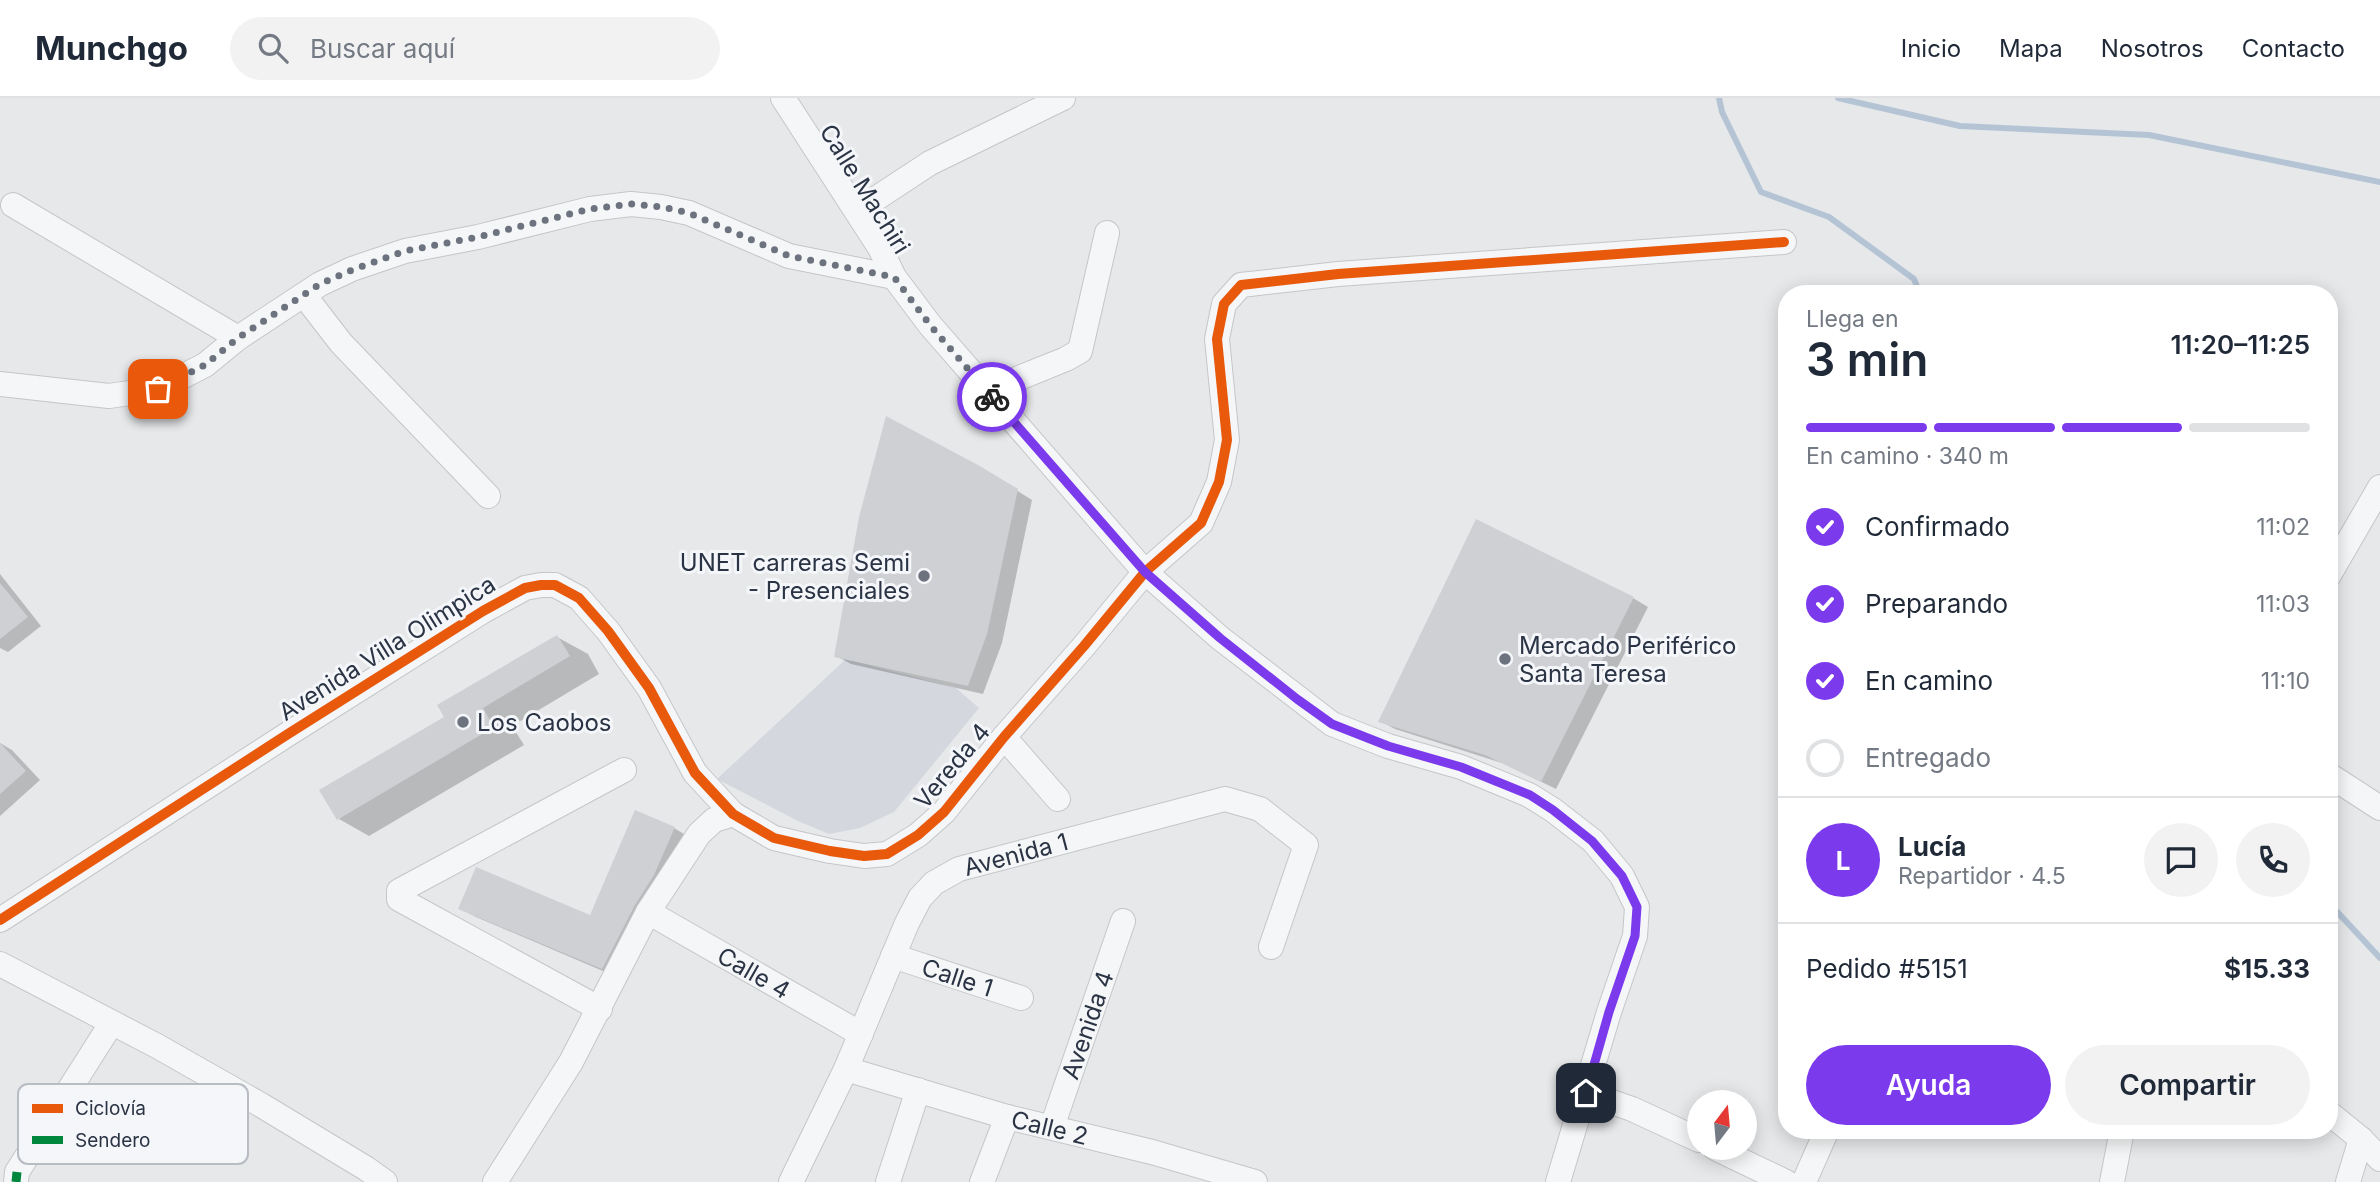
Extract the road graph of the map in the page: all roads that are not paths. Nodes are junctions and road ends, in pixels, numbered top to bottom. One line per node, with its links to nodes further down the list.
1 (783, 98): 4 (street, Calle Machiri)
2 (1062, 98): 4 (street)
3 (13, 205): 9 (street)
4 (857, 211): 7 (street, Calle Machiri)
5 (1107, 233): 11 (street)
6 (1784, 242): 15 (street, Vereda 4)
7 (894, 277): 8 (street); 11 (street, Calle Machiri)
8 (304, 295): 9 (street); 13 (street)
9 (238, 338): 10 (street)
10 (0, 384)
11 (987, 391): 15 (street, Calle Machiri)
12 (2380, 487): 14 (street)
13 (488, 496)
14 (2338, 559)
15 (1145, 572): 16 (street, Vereda 4); 36 (street, Calle Machiri)
16 (1004, 737): 19 (street); 21 (street, Vereda 4)
17 (624, 770): 29 (street)
18 (2338, 781): 20 (street)
19 (1058, 799)
20 (2380, 808)
21 (733, 814): 22 (street); 23 (street, Avenida Villa Olimpica)
22 (648, 912): 29 (street); 31 (street, Calle 4)
23 (0, 920)
24 (1123, 921): 40 (street, Avenida 4)
25 (1271, 947): 26 (street, Avenida 1)
26 (894, 956): 28 (street, Calle 1); 31 (street, Avenida 1)
27 (0, 964): 30 (street)
28 (1021, 998)
29 (600, 1009): 50 (street)
30 (111, 1024): 33 (street); 34 (street)
31 (861, 1034): 32 (street, Avenida 1)
32 (846, 1069): 35 (street, Calle 2); 51 (street, Avenida 1)
33 (73, 1084)
34 (224, 1084)
35 (918, 1090): 38 (street, Calle 2); 52 (street)
36 (1586, 1093): 41 (street); 55 (street)
37 (248, 1098): 49 (street)
38 (1007, 1117): 40 (street, Calle 2); 53 (street)
39 (2338, 1120): 44 (street)
40 (1052, 1127): 54 (street, Calle 2)
41 (1687, 1134)
42 (1823, 1139): 57 (street)
43 (2120, 1139): 58 (street)
44 (2361, 1139): 45 (street); 59 (street)
45 (2380, 1159)
46 (1741, 1160): 56 (street)
47 (22, 1164): 48 (street)
48 (16, 1182)
49 (385, 1182)
50 (495, 1182)
51 (791, 1182)
52 (888, 1182)
53 (982, 1182)
54 (1255, 1182)
55 (1558, 1182)
56 (1786, 1182)
57 (1804, 1182)
58 (2112, 1182)
59 (2348, 1182)

